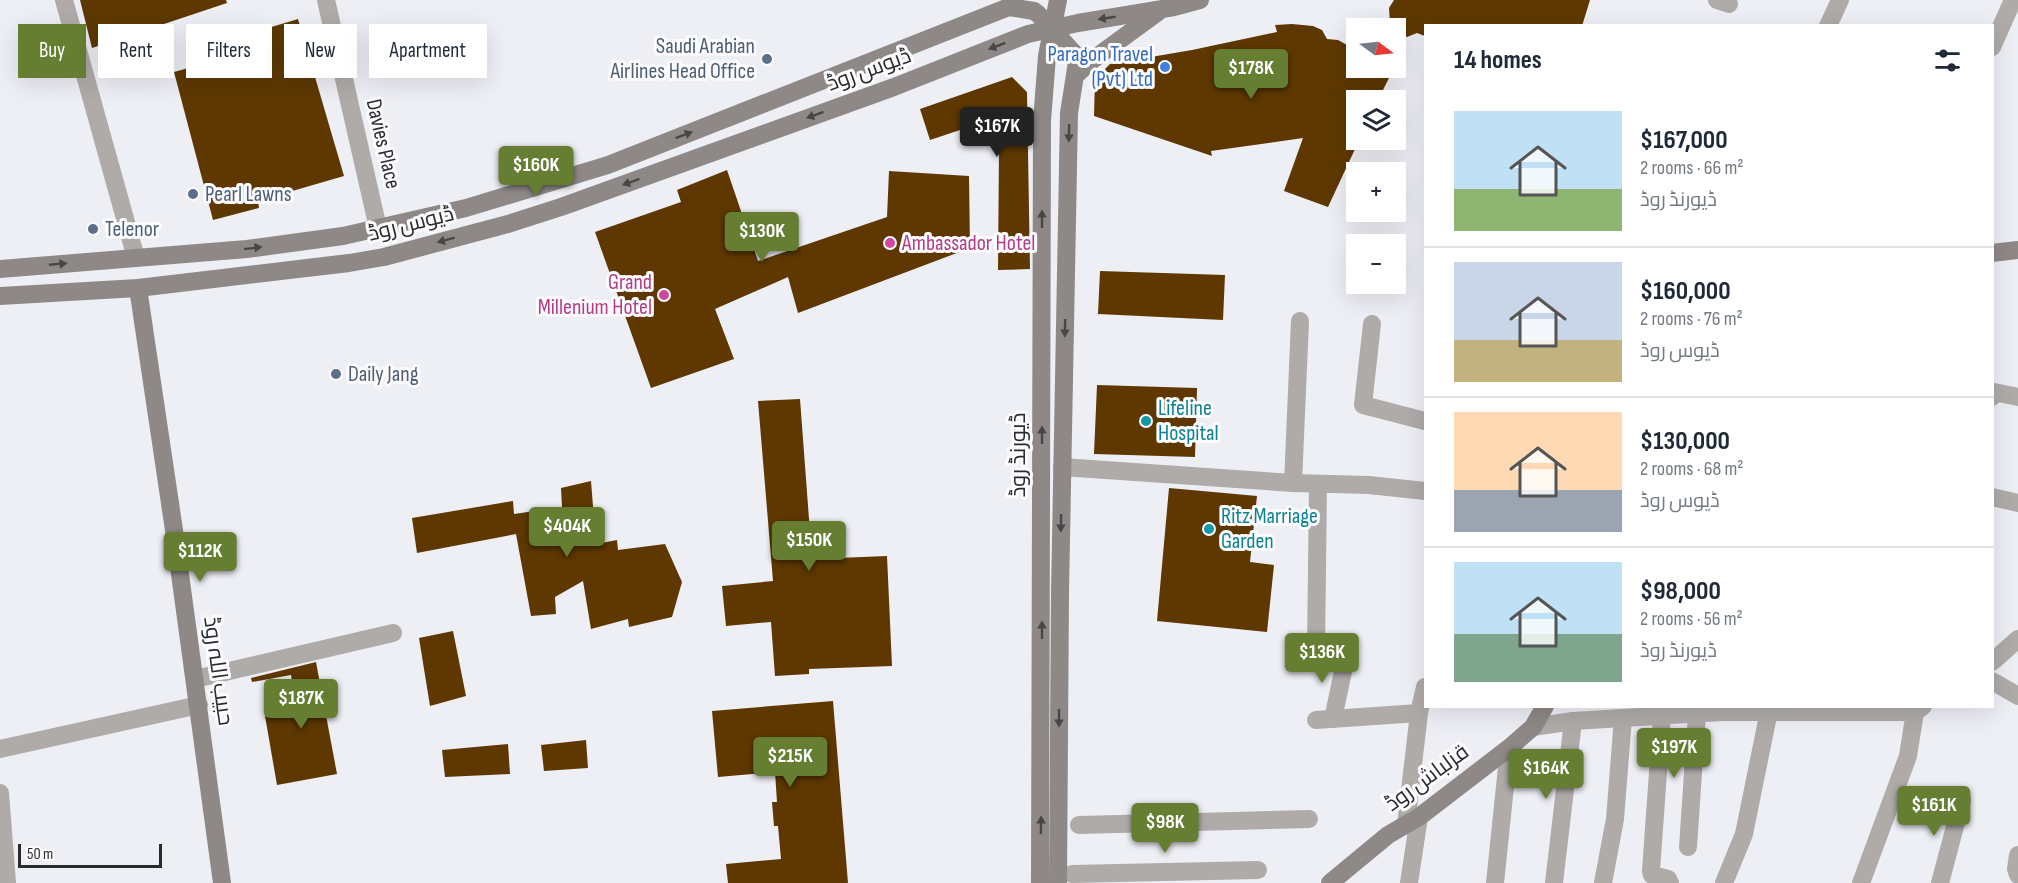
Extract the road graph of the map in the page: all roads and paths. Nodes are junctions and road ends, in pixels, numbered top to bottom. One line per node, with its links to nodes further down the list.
1 (64, 0): 16 (street)
2 (326, 0): 13 (street, Davies Place)
3 (1058, 0): 10 (main road, ڈیورنڈ روڈ)
4 (1200, 0): 8 (main road, ڈیوس روڈ)
5 (1840, 0): 9 (street)
6 (2013, 0): 11 (street)
7 (1012, 3): 10 (main road, ڈیوس روڈ); 13 (main road, ڈیوس روڈ, one-way to 7)
8 (1154, 4): 10 (main road, ڈیوس روڈ, one-way to 10); 12 (main road)
9 (1829, 24)
10 (1053, 28): 12 (main road, ڈیورنڈ روڈ); 18 (main road, ڈیوس روڈ, one-way to 18); 64 (main road, ڈیورنڈ روڈ, one-way to 10)
11 (1994, 43)
12 (1076, 75): 25 (main road, ڈیورنڈ روڈ, one-way to 25)
13 (378, 228): 16 (main road, ڈیوس روڈ, one-way to 13)
14 (2018, 250): 15 (main road)
15 (1994, 253)
16 (136, 258): 17 (main road, ڈیوس روڈ, one-way to 16)
17 (0, 269)
18 (138, 288): 19 (main road, ڈیوس روڈ); 36 (main road, حبیب اللہ روڈ)
19 (0, 296)
20 (1300, 321): 26 (street)
21 (1372, 324): 24 (street)
22 (1994, 392): 23 (street)
23 (2018, 397)
24 (1424, 421)
25 (1062, 467): 26 (street); 61 (main road, ڈیورنڈ روڈ, one-way to 61)
26 (1293, 483): 27 (street)
27 (1318, 484): 28 (street); 33 (street)
28 (1424, 491)
29 (1994, 497): 30 (street)
30 (2018, 503)
31 (393, 633): 36 (street)
32 (2018, 639): 35 (street)
33 (1316, 652)
34 (1346, 657): 44 (street)
35 (1994, 660)
36 (195, 680): 40 (main road, حبیب اللہ روڈ)
37 (1994, 682): 39 (street)
38 (1424, 691): 44 (street)
39 (2018, 696)
40 (199, 705): 51 (street); 63 (main road, حبیب اللہ روڈ)
41 (1544, 708): 49 (main road, قزلباش روڈ)
42 (1769, 709): 43 (street); 45 (street); 71 (street)
43 (1919, 709): 72 (street)
44 (1419, 712): 55 (street)
45 (1697, 714): 46 (street); 57 (street)
46 (1662, 716): 47 (street); 70 (street)
47 (1623, 718): 48 (street); 69 (street)
48 (1573, 721): 49 (street); 68 (street)
49 (1533, 727): 50 (main road, قزلباش روڈ)
50 (1509, 748): 55 (main road, قزلباش روڈ); 67 (street)
51 (0, 749)
52 (0, 793): 62 (street)
53 (1962, 800): 73 (street)
54 (1309, 819): 56 (street)
55 (1412, 821): 65 (main road, قزلباش روڈ); 66 (street)
56 (1079, 825)
57 (1688, 847)
58 (2018, 855): 60 (street)
59 (1258, 870): 61 (street)
60 (2018, 875)
61 (1065, 879)
62 (7, 883)
63 (222, 883)
64 (1040, 883)
65 (1330, 883)
66 (1409, 883)
67 (1496, 883)
68 (1554, 883)
69 (1603, 883)
70 (1670, 883)
71 (1724, 883)
72 (1862, 883)
73 (1940, 883)

